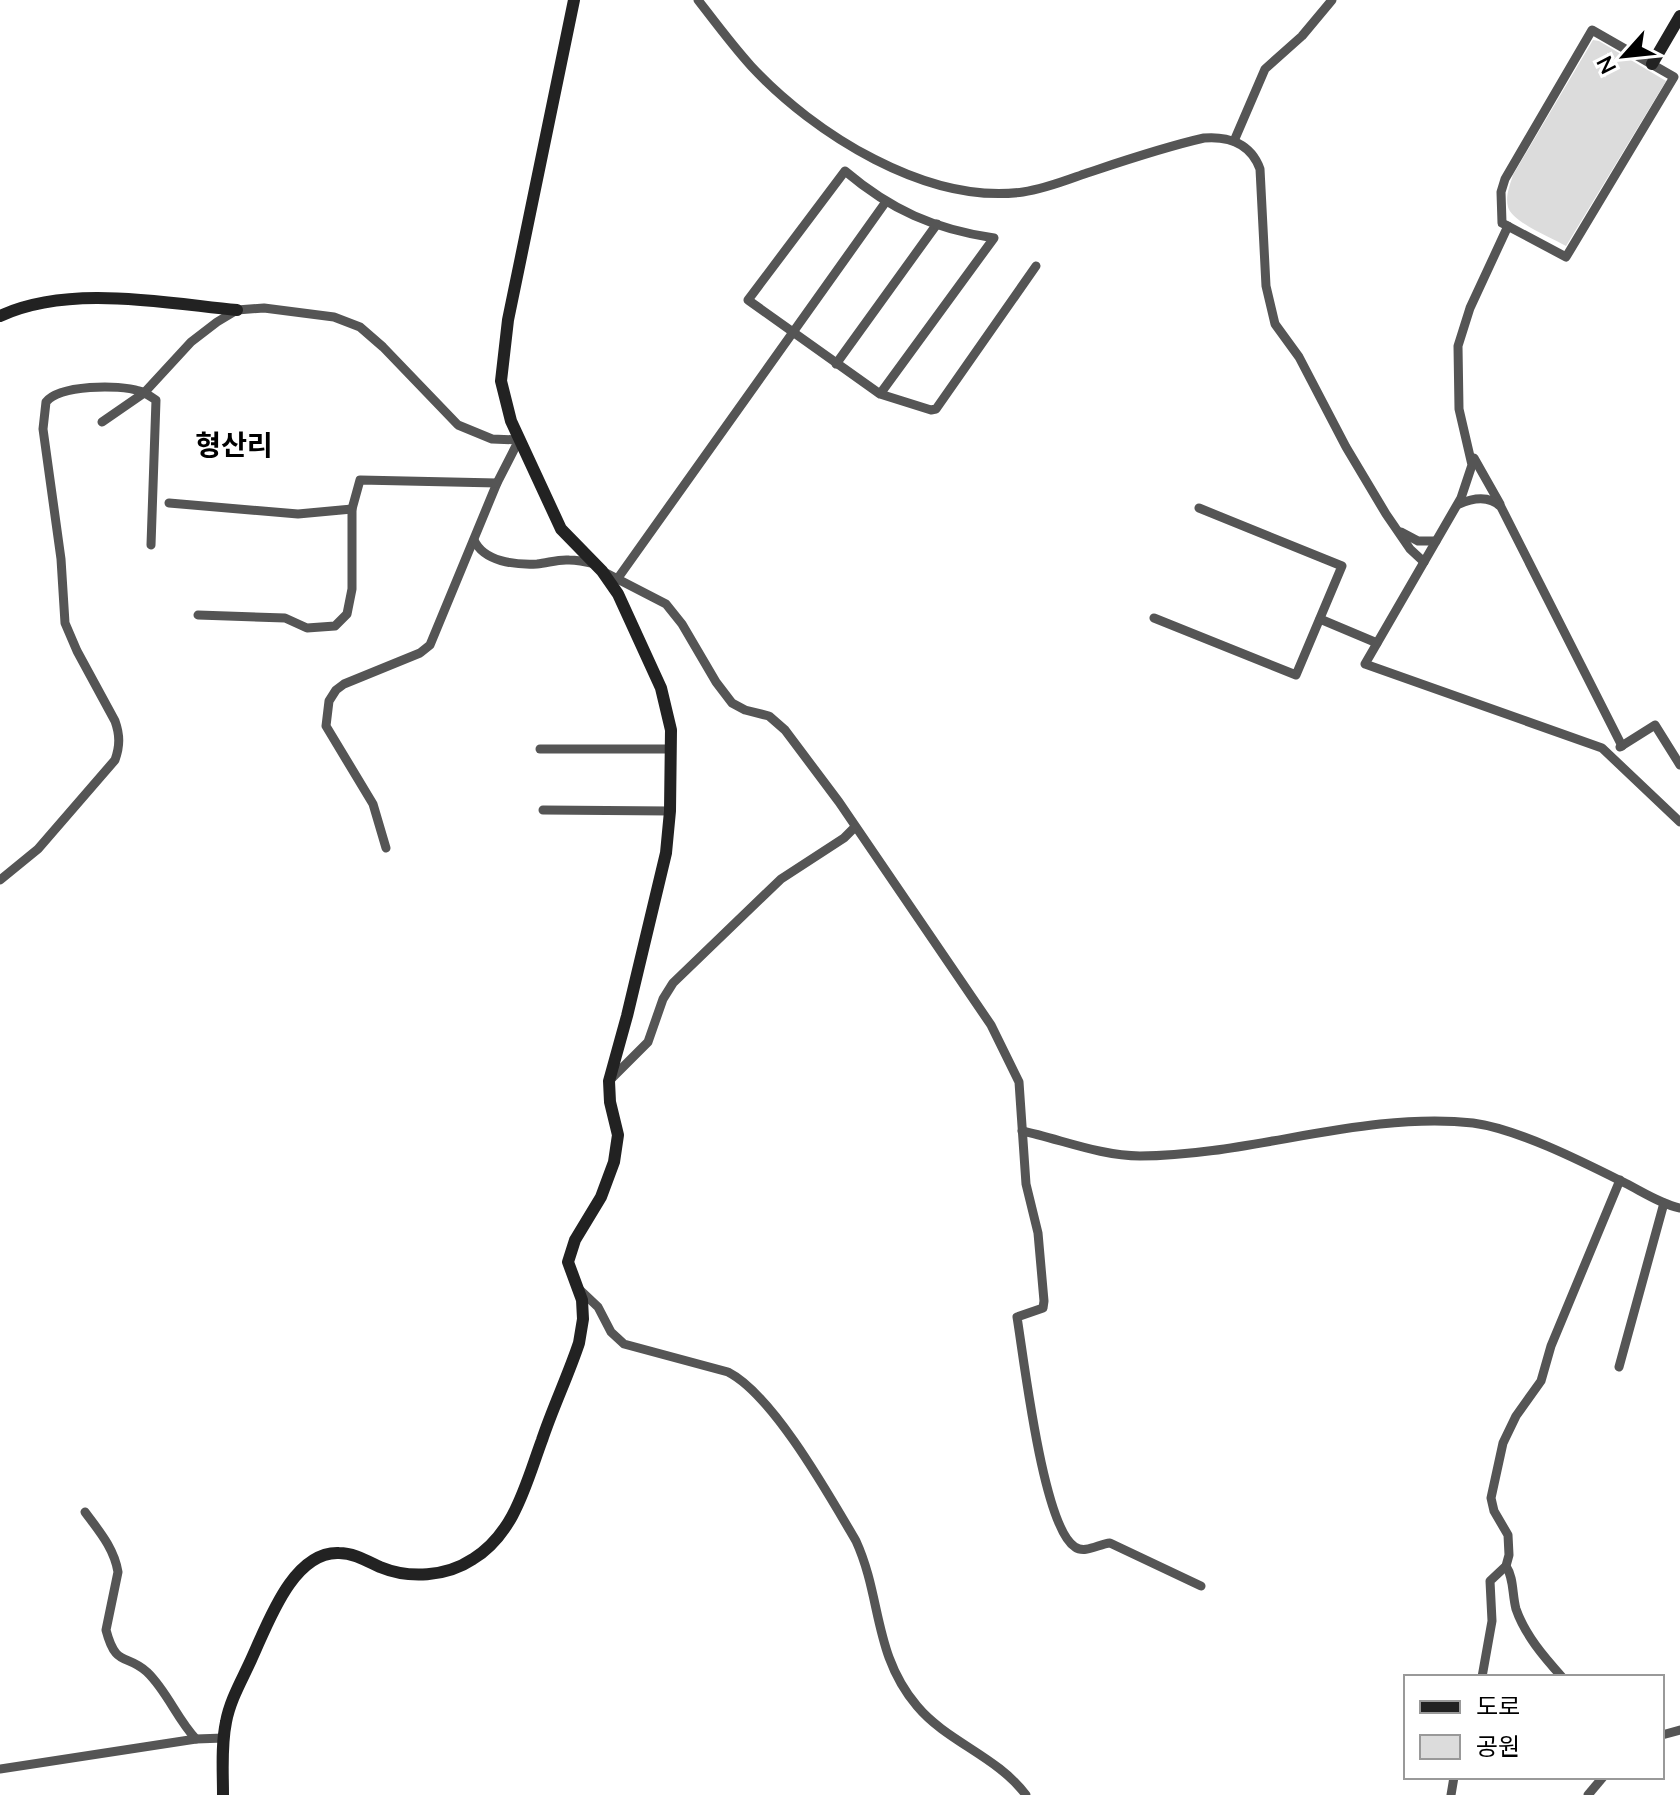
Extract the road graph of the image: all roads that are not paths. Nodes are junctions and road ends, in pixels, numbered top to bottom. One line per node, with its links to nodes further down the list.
1 (574, 0): 18 (main road)
2 (698, 0): 6 (street)
3 (1332, 0): 6 (street)
4 (1680, 16): 5 (main road)
5 (1652, 64): 9 (street); 9 (street)
6 (1234, 141): 26 (street)
7 (885, 203): 8 (street); 13 (street); 13 (street)
8 (937, 224): 14 (street); 16 (street)
9 (1508, 226): 19 (street)
10 (1036, 266): 16 (street)
11 (237, 310): 12 (main road); 15 (street); 18 (street)
12 (0, 316)
13 (791, 333): 14 (street); 32 (street)
14 (836, 364): 16 (street)
15 (144, 393): 17 (street); 29 (street); 47 (street)
16 (880, 394)
17 (102, 422)
18 (519, 440): 20 (street); 31 (main road)
19 (1469, 452): 22 (street); 23 (street)
20 (497, 483): 25 (street); 27 (street)
21 (169, 503): 25 (street)
22 (1456, 506): 23 (street); 28 (street)
23 (1501, 507): 37 (street)
24 (1199, 508): 35 (street)
25 (352, 509): 33 (street)
26 (1401, 532): 28 (street); 30 (street)
27 (474, 540): 31 (street); 46 (street)
28 (1436, 541): 30 (street)
29 (151, 545)
30 (1424, 562): 36 (street)
31 (598, 568): 32 (street); 39 (main road)
32 (618, 578): 45 (street)
33 (198, 615)
34 (1154, 618): 35 (street)
35 (1320, 619): 36 (street)
36 (1377, 643): 40 (street)
37 (1622, 746): 40 (street); 41 (street)
38 (540, 749): 39 (street)
39 (670, 749): 43 (main road)
40 (1610, 753): 44 (street)
41 (1680, 765)
42 (543, 810): 43 (street)
43 (670, 811): 48 (main road)
44 (1680, 822)
45 (854, 828): 48 (street); 49 (street)
46 (386, 848)
47 (0, 880)
48 (609, 1081): 53 (main road)
49 (1022, 1131): 50 (street); 57 (street)
50 (1620, 1180): 51 (street); 56 (street)
51 (1664, 1203): 52 (street); 54 (street)
52 (1680, 1208)
53 (577, 1288): 60 (main road); 65 (street)
54 (1619, 1367)
55 (85, 1512): 61 (street)
56 (1506, 1566): 58 (street); 59 (street)
57 (1201, 1586)
58 (1482, 1675)
59 (1560, 1675)
60 (224, 1738): 61 (street); 64 (main road)
61 (196, 1739): 62 (street)
62 (0, 1769)
63 (1601, 1779): 66 (street)
64 (223, 1795)
65 (1026, 1795)
66 (1588, 1795)

